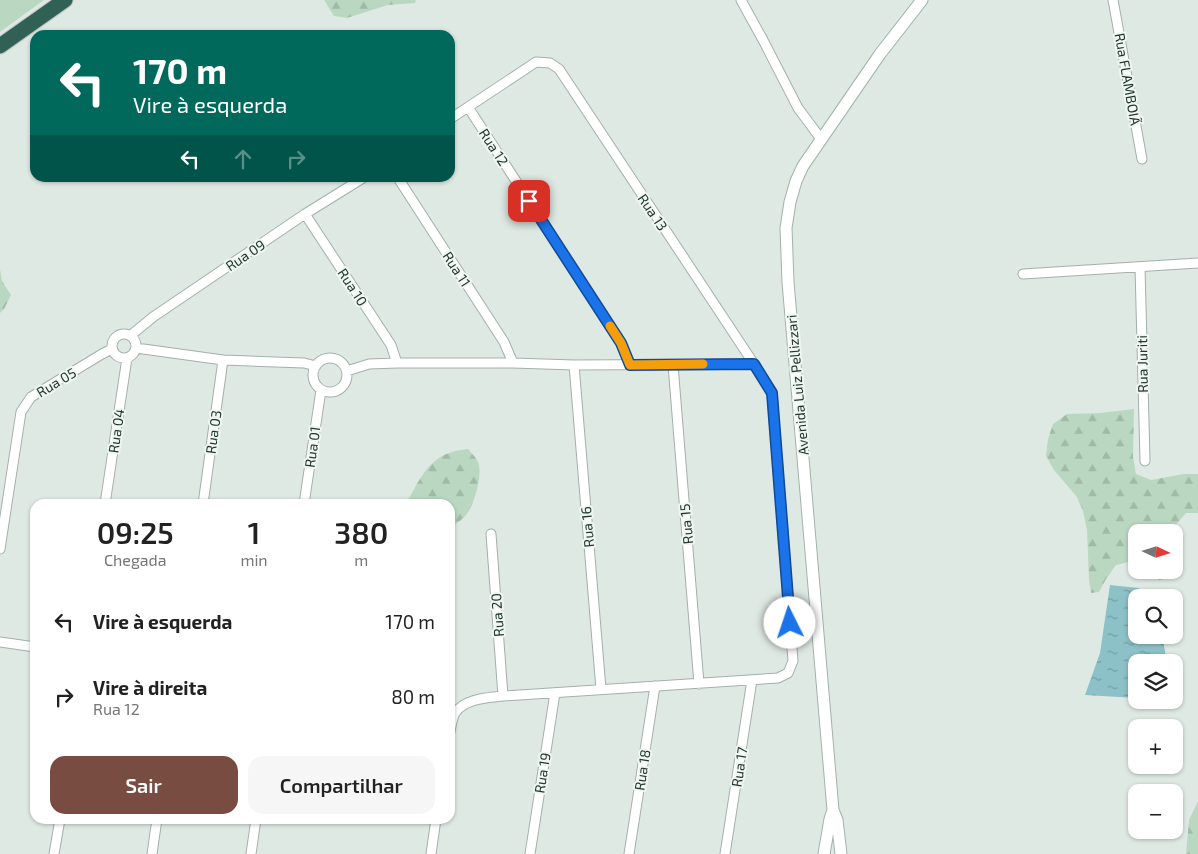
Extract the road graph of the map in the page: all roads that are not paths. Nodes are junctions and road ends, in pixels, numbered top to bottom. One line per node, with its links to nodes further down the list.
1 (65, 0): 5 (highway)
2 (741, 0): 8 (street)
3 (922, 0): 8 (main road, Avenida Luiz Pellizzari)
4 (1114, 0): 9 (street, Rua FLAMBOIÃ)
5 (0, 46)
6 (468, 107): 7 (street); 23 (street, Rua 13); 25 (street, Rua 12)
7 (455, 116)
8 (821, 139): 45 (main road, Avenida Luiz Pellizzari)
9 (1142, 158)
10 (357, 182): 12 (street, Rua 09)
11 (401, 182): 22 (street, Rua 11)
12 (305, 214): 16 (street, Rua 09); 21 (street, Rua 10)
13 (1198, 263): 14 (street)
14 (1140, 267): 15 (street); 30 (street, Rua Juriti)
15 (1023, 274)
16 (130, 336): 17 (street); 18 (street)
17 (136, 348): 19 (street); 20 (street)
18 (112, 349): 19 (street); 35 (street, Rua 05)
19 (127, 358): 31 (street, Rua 04)
20 (223, 360): 27 (street); 32 (street, Rua 03)
21 (397, 363): 22 (street); 28 (street)
22 (513, 363): 24 (street)
23 (754, 364): 26 (street); 38 (street, Rua 13)
24 (574, 365): 25 (street); 41 (street, Rua 16)
25 (630, 365): 26 (street)
26 (673, 365): 39 (street, Rua 15)
27 (316, 366): 28 (street); 29 (street)
28 (347, 371): 29 (street)
29 (322, 390): 33 (street, Rua 01)
30 (1145, 461)
31 (106, 499)
32 (204, 499)
33 (305, 499)
34 (491, 534): 43 (street, Rua 20)
35 (0, 549)
36 (0, 642): 37 (street)
37 (30, 646)
38 (752, 680): 39 (street); 56 (street, Rua 17)
39 (699, 684): 40 (street)
40 (655, 686): 41 (street); 55 (street, Rua 18)
41 (600, 689): 42 (street)
42 (555, 693): 43 (street); 54 (street, Rua 19)
43 (504, 696): 44 (street)
44 (455, 714)
45 (833, 810): 57 (main road, Avenida Luiz Pellizzari); 58 (main road, Avenida Luiz Pellizzari)
46 (59, 824): 50 (street)
47 (156, 824): 51 (street)
48 (255, 824): 52 (street)
49 (435, 824): 53 (street)
50 (54, 854)
51 (152, 854)
52 (251, 854)
53 (431, 854)
54 (530, 854)
55 (629, 854)
56 (725, 854)
57 (824, 854)
58 (841, 854)

